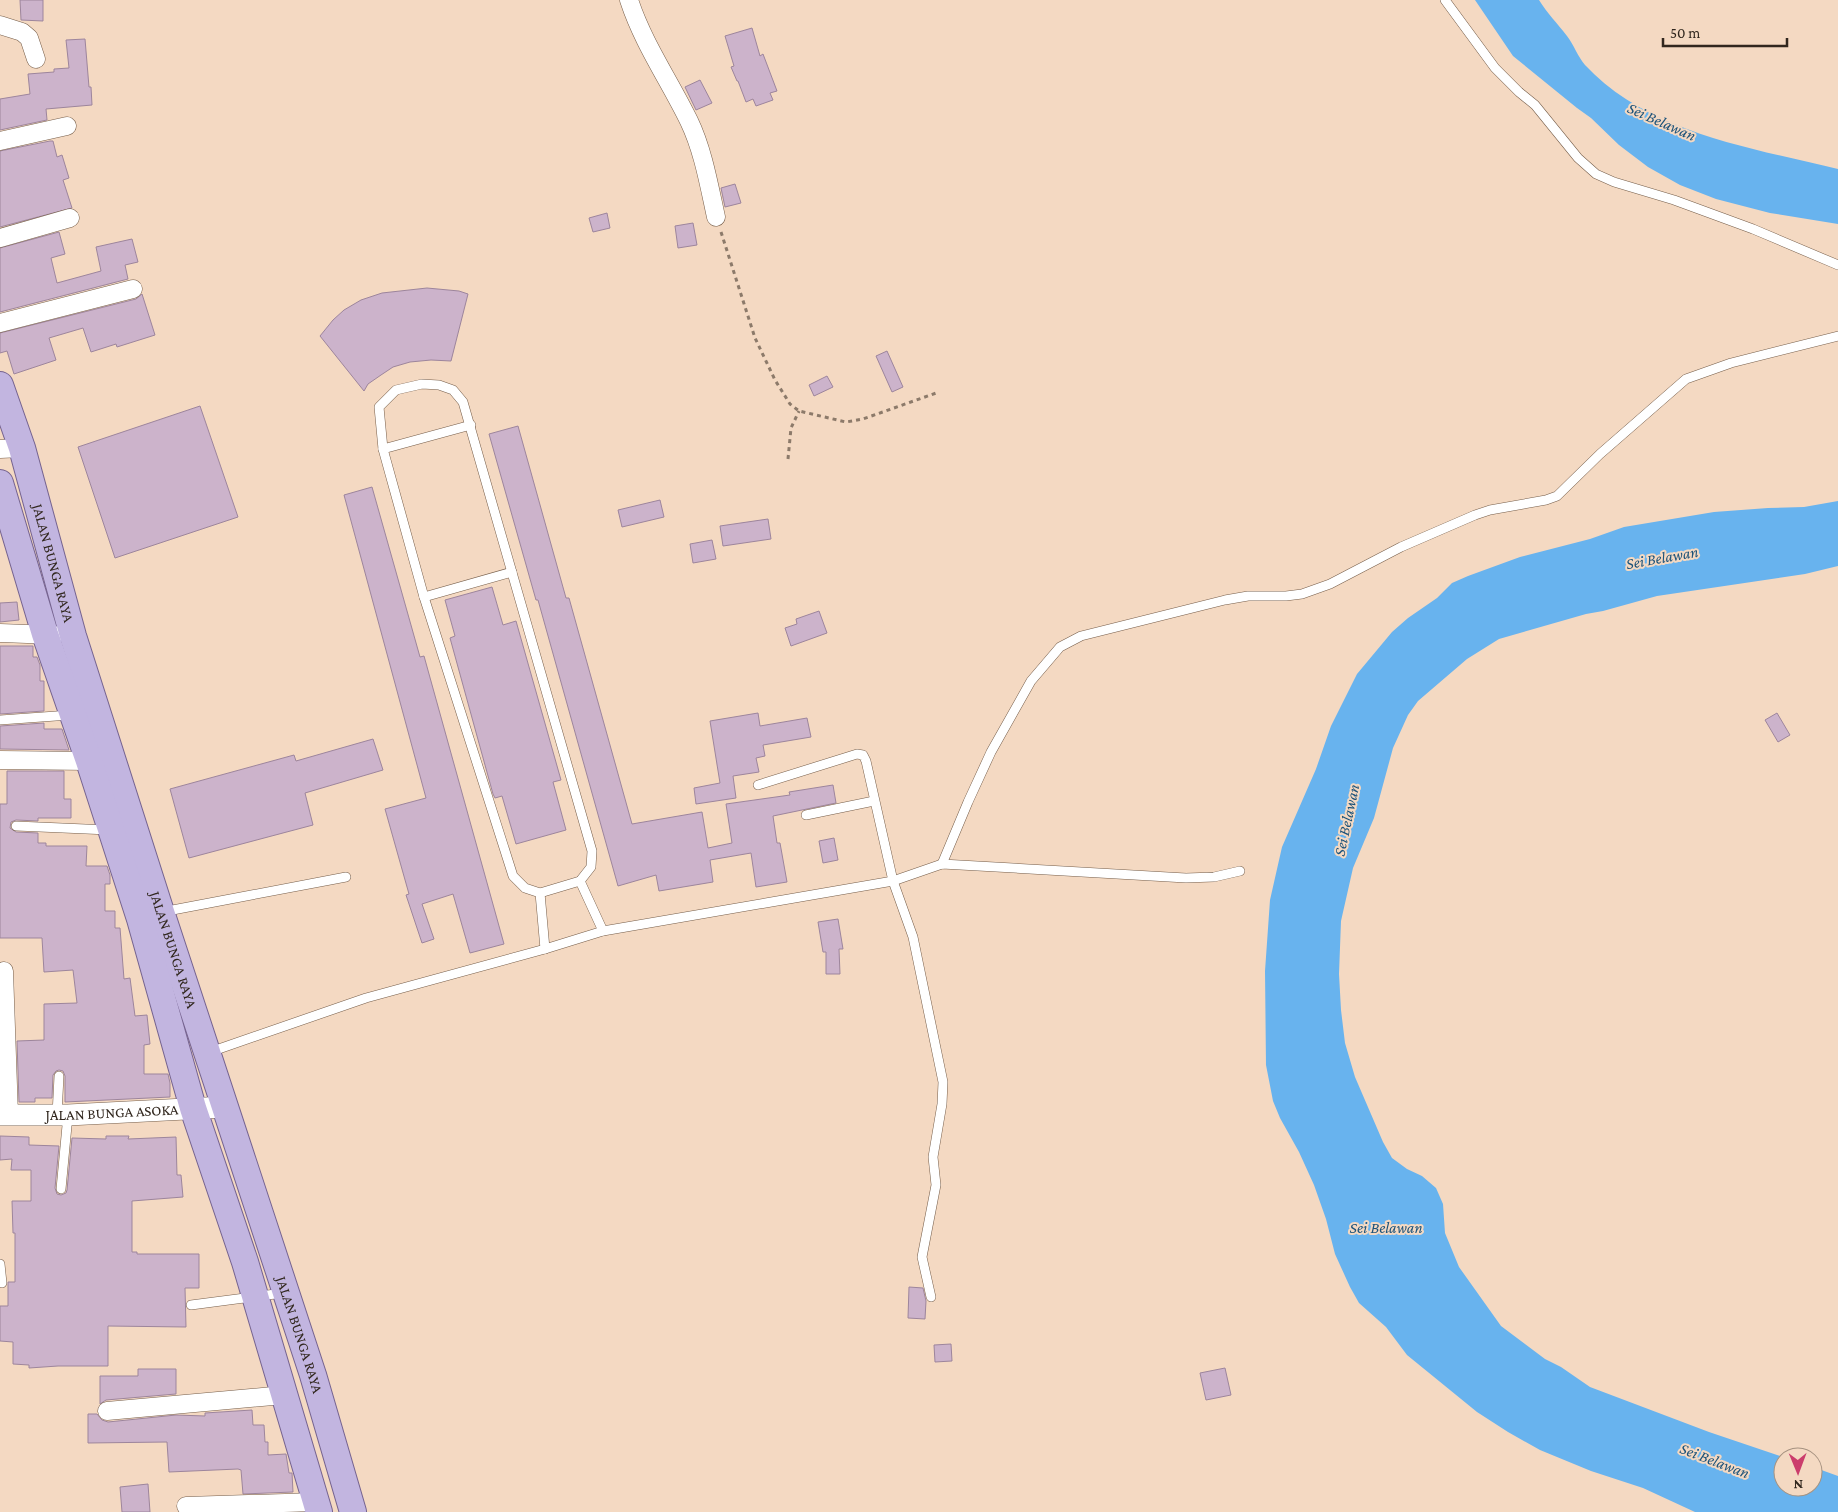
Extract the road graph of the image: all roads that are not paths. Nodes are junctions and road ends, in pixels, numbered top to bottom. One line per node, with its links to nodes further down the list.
1 (629, 0): 7 (street)
2 (1445, 0): 10 (lane)
3 (0, 25): 4 (street)
4 (36, 59)
5 (67, 126): 6 (street)
6 (0, 141)
7 (716, 217)
8 (70, 218): 9 (street)
9 (0, 238)
10 (1838, 265)
11 (133, 289): 12 (street)
12 (0, 323)
13 (1838, 336): 33 (lane)
14 (0, 385): 16 (main road, JALAN BUNGA RAYA)
15 (471, 425): 17 (lane); 17 (lane); 19 (lane)
16 (11, 449): 23 (main road, JALAN BUNGA RAYA)
17 (383, 449): 20 (lane)
18 (0, 483): 22 (main road, JALAN BUNGA RAYA)
19 (512, 572): 20 (lane); 36 (lane)
20 (424, 597): 38 (lane)
21 (0, 634): 22 (street)
22 (45, 634): 23 (street); 24 (main road, JALAN BUNGA RAYA)
23 (74, 636): 39 (main road, JALAN BUNGA RAYA)
24 (73, 715): 25 (lane); 27 (main road, JALAN BUNGA RAYA)
25 (0, 720)
26 (0, 760): 27 (street)
27 (89, 761): 32 (main road, JALAN BUNGA RAYA)
28 (758, 785): 29 (lane)
29 (874, 801): 30 (lane); 37 (lane)
30 (806, 815)
31 (16, 826): 32 (lane)
32 (111, 830): 39 (main road, JALAN BUNGA RAYA)
33 (942, 864): 34 (lane); 37 (lane)
34 (1240, 872)
35 (346, 877): 39 (lane)
36 (580, 881): 38 (lane); 40 (lane)
37 (893, 881): 40 (lane); 54 (lane)
38 (540, 893): 41 (lane)
39 (151, 916): 43 (main road, JALAN BUNGA RAYA); 46 (main road, JALAN BUNGA RAYA)
40 (603, 931): 41 (lane)
41 (545, 949): 43 (lane)
42 (4, 971): 47 (street)
43 (208, 1053): 45 (main road, JALAN BUNGA RAYA)
44 (58, 1076): 48 (lane)
45 (225, 1107): 46 (street, JALAN BUNGA ASOKA); 52 (main road, JALAN BUNGA RAYA)
46 (193, 1108): 48 (street, JALAN BUNGA ASOKA); 53 (main road, JALAN BUNGA RAYA)
47 (4, 1115): 48 (street, JALAN BUNGA ASOKA)
48 (62, 1115): 49 (lane)
49 (61, 1189)
50 (0, 1264): 51 (lane)
51 (2, 1283)
52 (286, 1293): 53 (lane); 60 (main road, JALAN BUNGA RAYA)
53 (256, 1296): 55 (lane); 56 (main road, JALAN BUNGA RAYA)
54 (932, 1297)
55 (191, 1305)
56 (284, 1395): 57 (street); 59 (main road, JALAN BUNGA RAYA)
57 (107, 1411)
58 (186, 1506): 59 (street)
59 (318, 1507)
60 (353, 1512)

